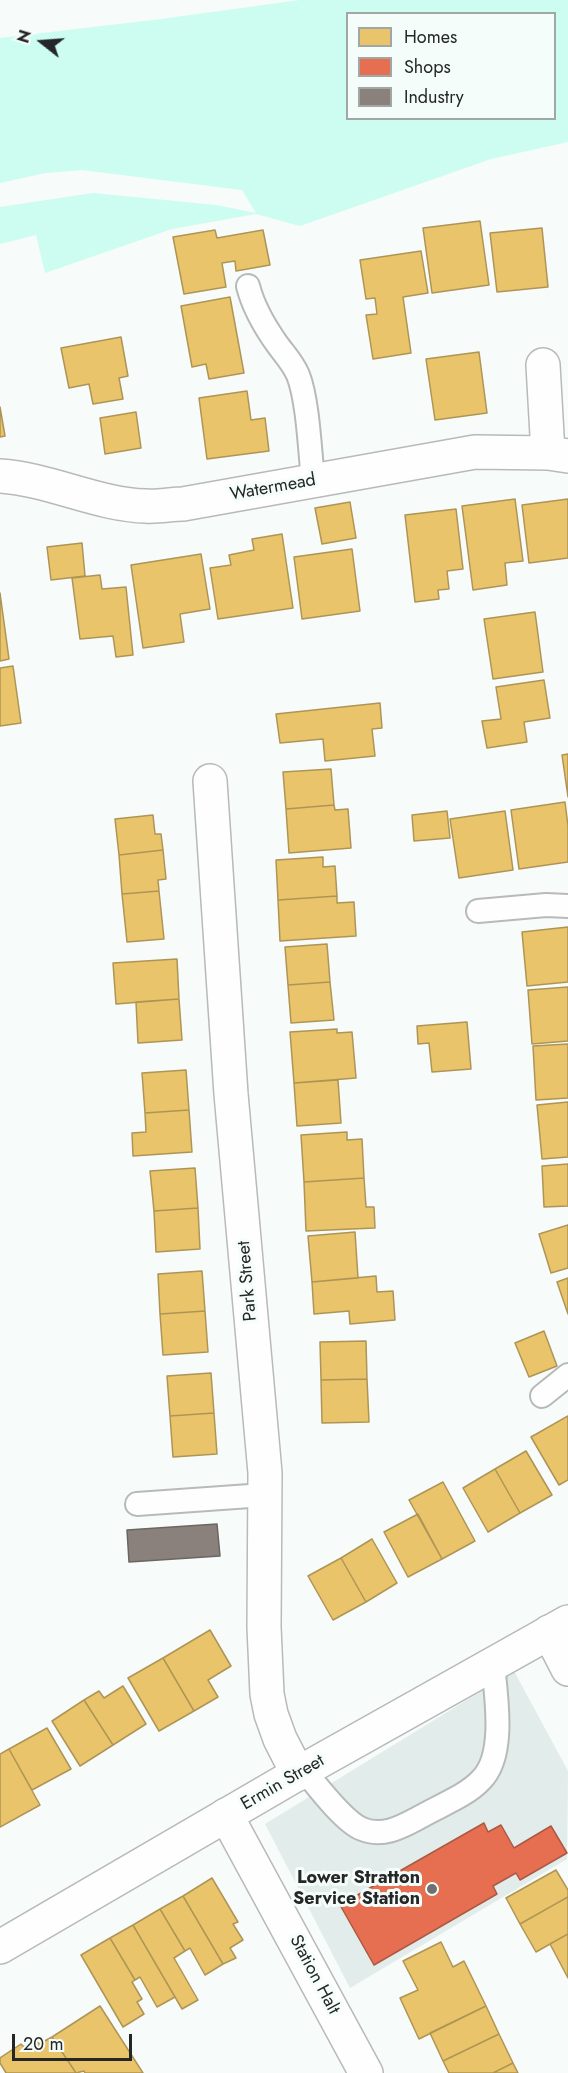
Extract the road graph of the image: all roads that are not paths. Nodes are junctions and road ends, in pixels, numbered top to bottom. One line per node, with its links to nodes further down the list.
1 (248, 286): 5 (lane)
2 (543, 365): 3 (street, Watermead)
3 (558, 454): 5 (street, Watermead)
4 (0, 476): 5 (street, Watermead)
5 (313, 481)
6 (210, 782): 11 (street, Park Street)
7 (568, 906): 8 (lane)
8 (478, 911)
9 (568, 1375): 10 (lane)
10 (542, 1396)
11 (264, 1495): 12 (lane); 16 (street, Park Street)
12 (137, 1504)
13 (559, 1627): 14 (street, Ermin Street); 15 (street)
14 (493, 1664): 16 (street, Ermin Street); 16 (lane)
15 (568, 1669)
16 (301, 1772): 17 (street, Ermin Street)
17 (226, 1815): 18 (street, Ermin Street); 19 (street, Station Halt)
18 (0, 1947)
19 (366, 2073)

